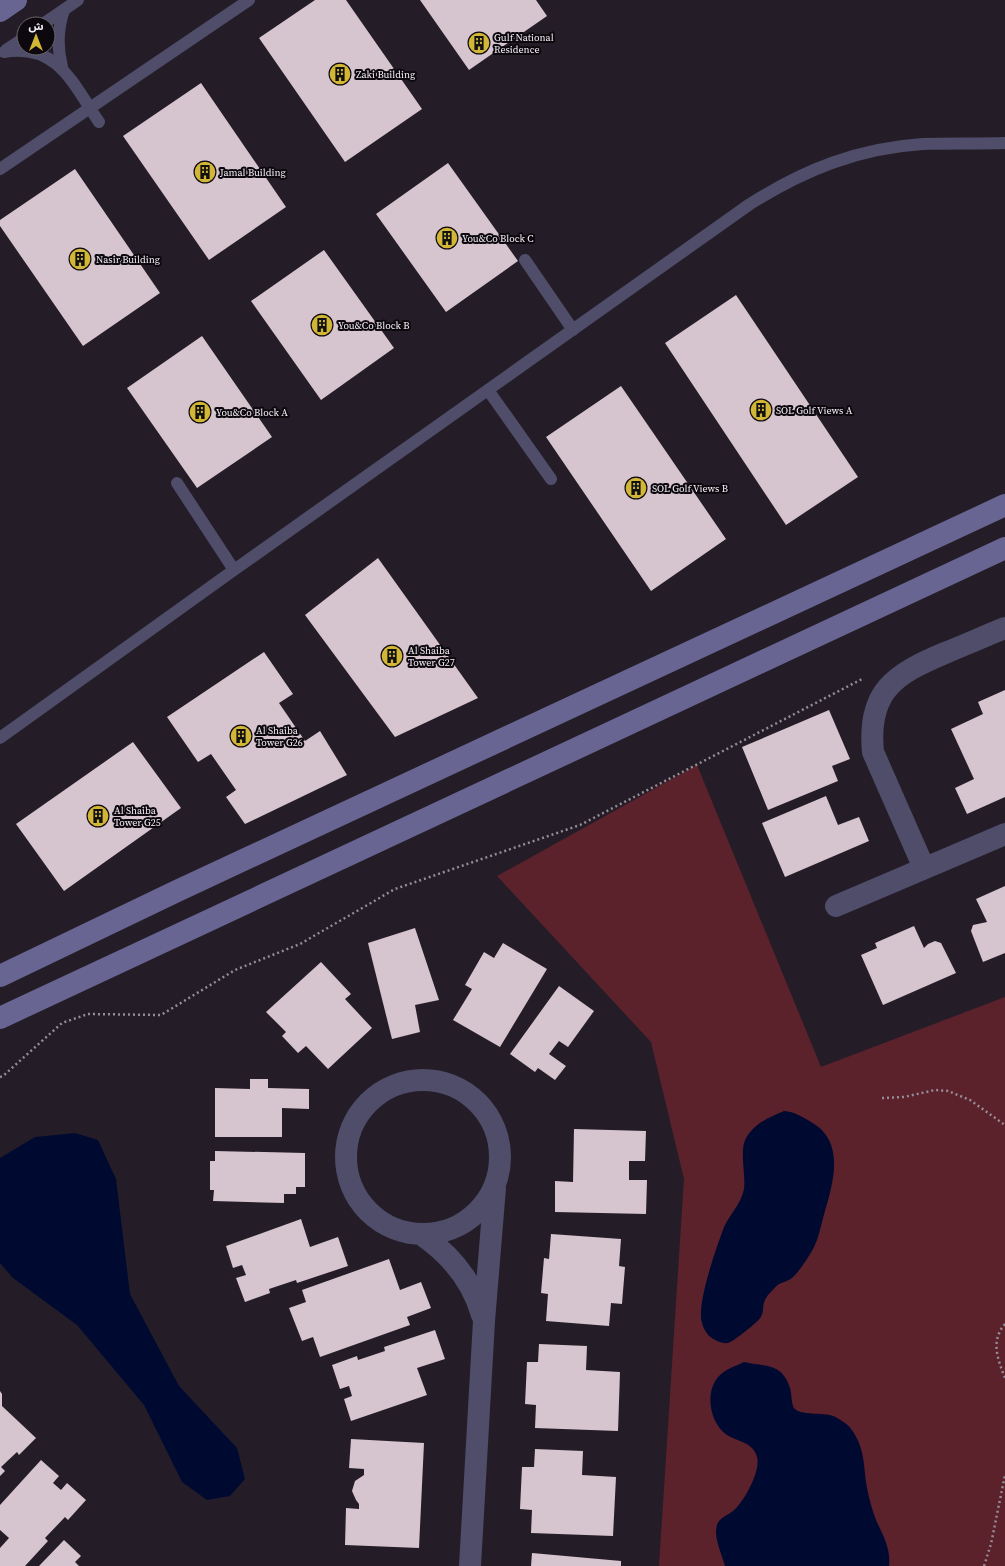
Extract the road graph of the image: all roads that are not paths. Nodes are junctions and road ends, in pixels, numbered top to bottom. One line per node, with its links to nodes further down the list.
1 (16, 0): 5 (street)
2 (78, 0): 4 (lane)
3 (249, 0): 10 (lane)
4 (64, 10): 6 (lane); 9 (lane)
5 (0, 11)
6 (55, 16)
7 (16, 43): 8 (lane)
8 (2, 53): 9 (lane)
9 (62, 67): 10 (lane)
10 (90, 108): 11 (lane); 13 (lane)
11 (99, 122)
12 (1005, 143): 15 (lane)
13 (0, 169)
14 (525, 260): 15 (lane)
15 (573, 330): 16 (lane)
16 (488, 390): 17 (lane); 21 (lane)
17 (551, 479)
18 (177, 483): 21 (lane)
19 (1005, 505): 27 (street)
20 (1005, 548): 28 (street)
21 (234, 570): 23 (lane)
22 (1005, 628): 25 (street)
23 (0, 738)
24 (1005, 834): 25 (street)
25 (924, 868): 26 (street)
26 (836, 906)
27 (0, 976)
28 (0, 1018)
29 (495, 1186): 30 (street); 30 (street); 31 (street)
30 (422, 1235): 31 (street)
31 (484, 1321): 32 (street)
32 (470, 1566)

